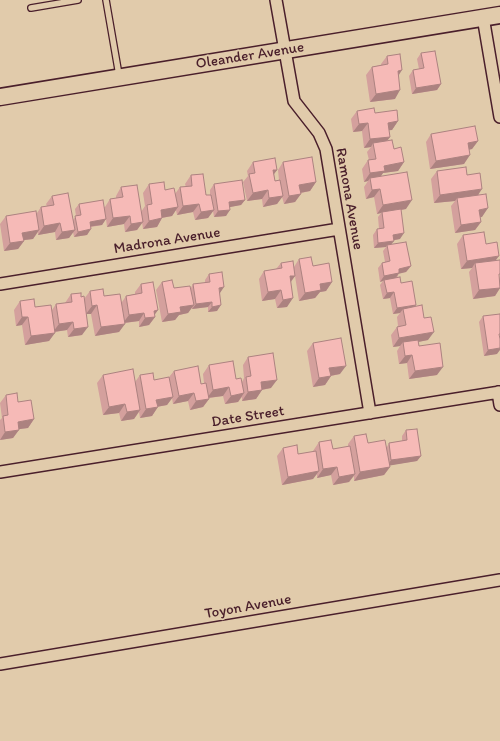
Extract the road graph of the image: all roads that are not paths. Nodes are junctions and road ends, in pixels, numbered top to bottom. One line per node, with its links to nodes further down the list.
1 (78, 0): 4 (lane)
2 (106, 0): 8 (lane)
3 (276, 0): 7 (street, Ramona Avenue)
4 (31, 8)
5 (500, 15): 6 (street, Oleander Avenue)
6 (483, 17): 7 (street, Oleander Avenue); 10 (street)
7 (284, 51): 8 (street, Oleander Avenue); 11 (street, Ramona Avenue)
8 (119, 78): 9 (street, Oleander Avenue)
9 (0, 97)
10 (500, 117)
11 (339, 229): 12 (street, Madrona Avenue); 15 (street, Ramona Avenue)
12 (0, 284)
13 (499, 392): 14 (street); 15 (street, Date Street)
14 (500, 405)
15 (370, 413): 16 (street, Date Street)
16 (0, 472)
17 (500, 580): 18 (street, Toyon Avenue)
18 (0, 664)

